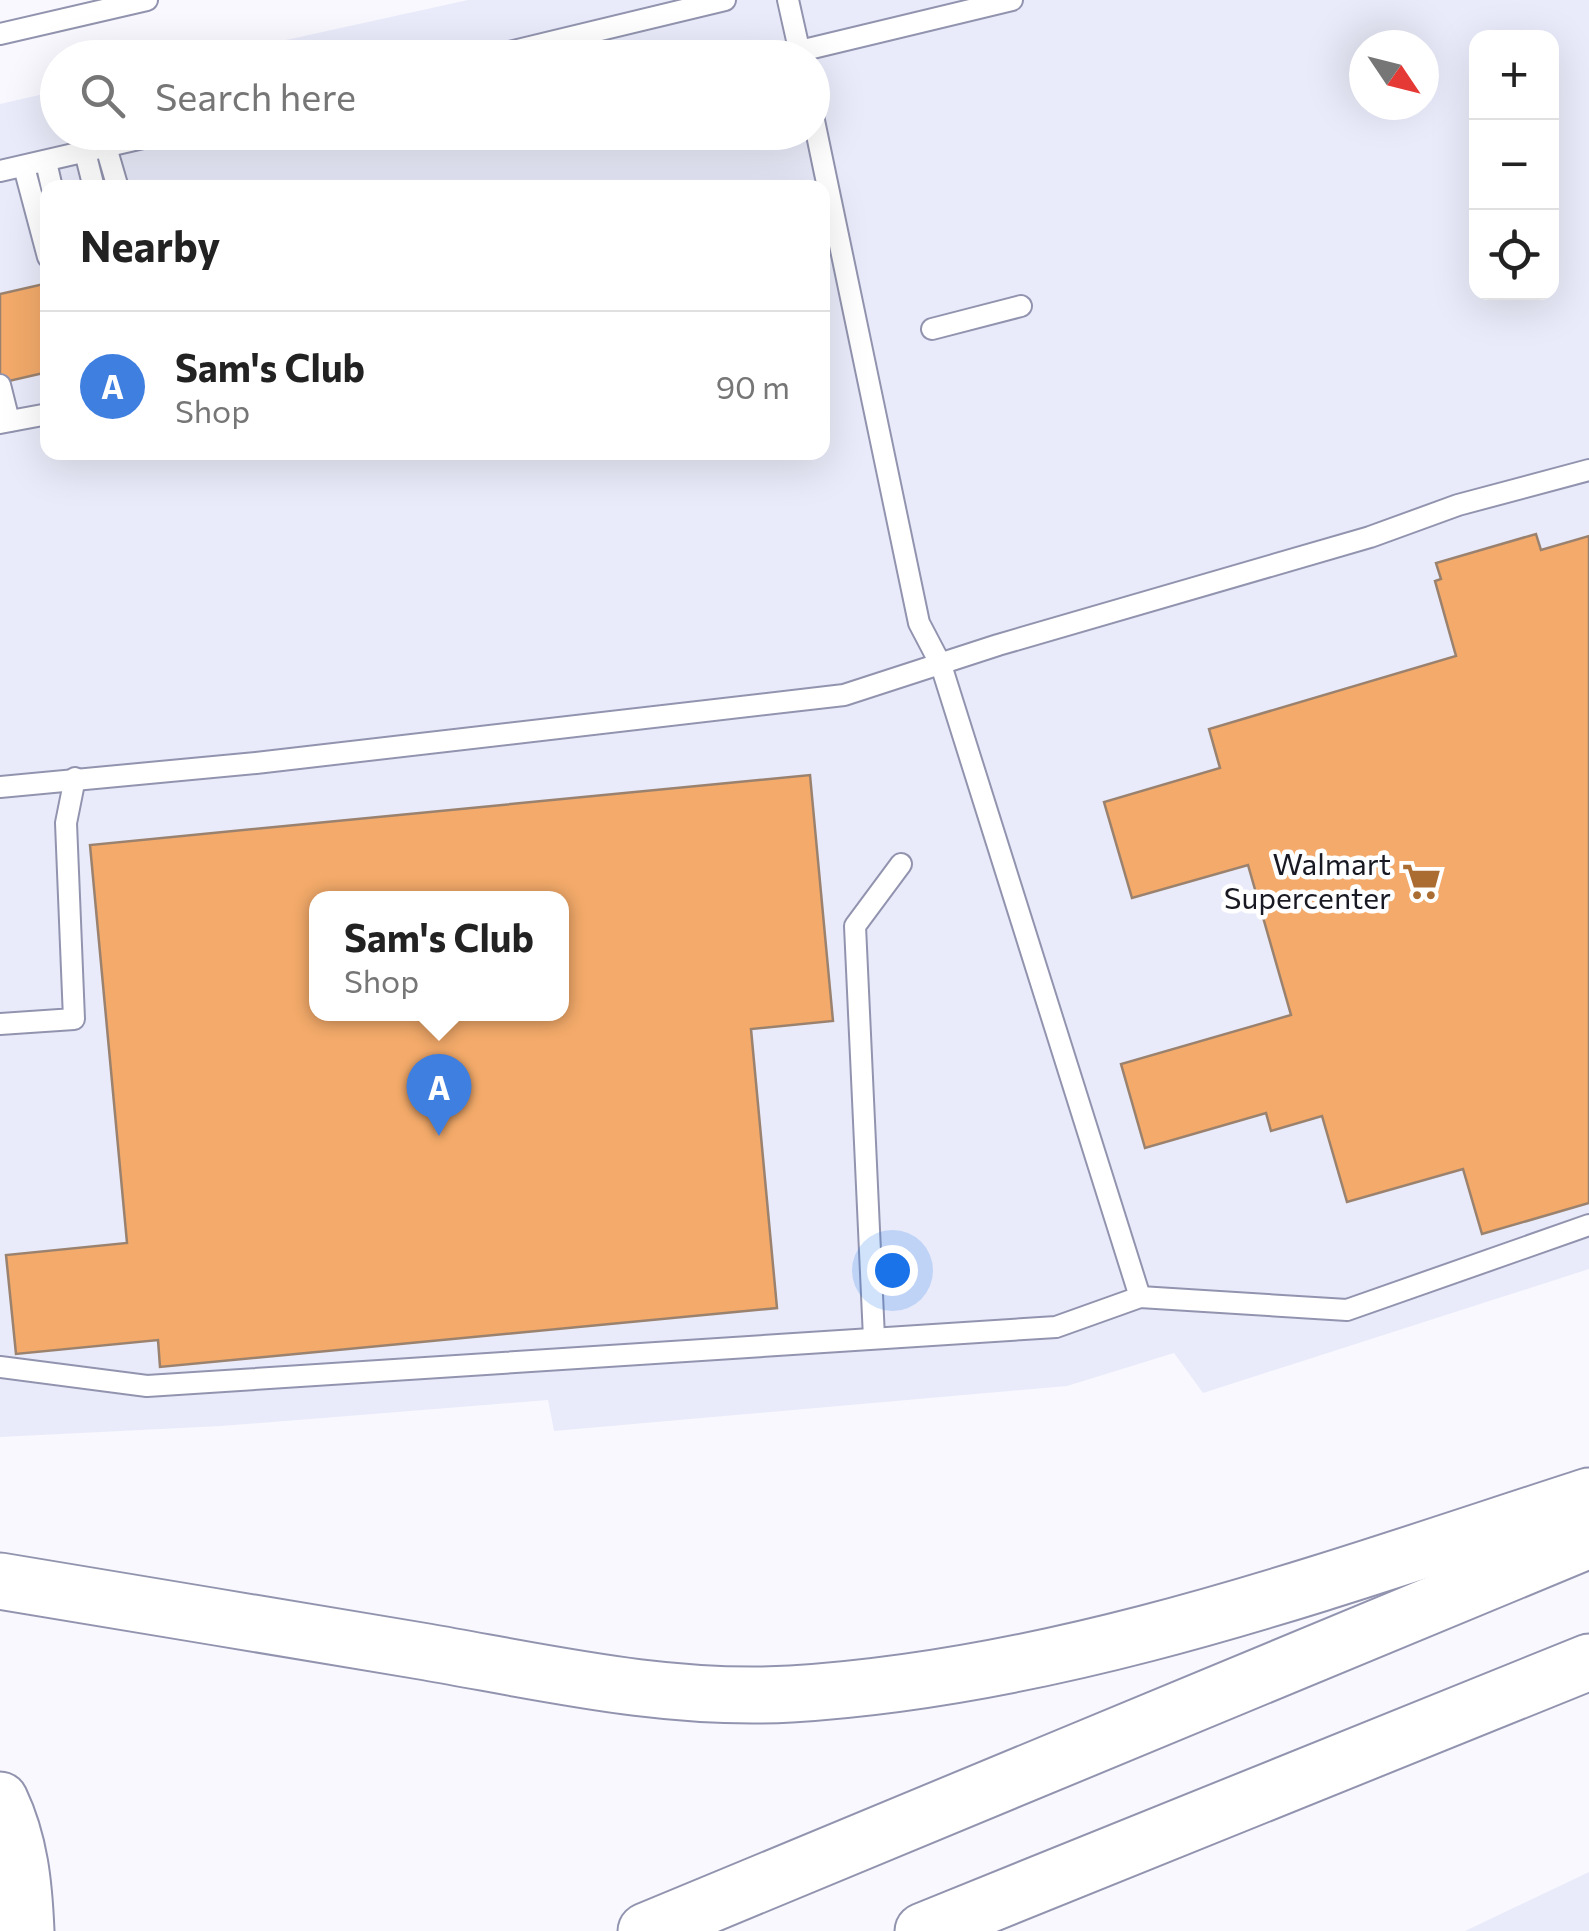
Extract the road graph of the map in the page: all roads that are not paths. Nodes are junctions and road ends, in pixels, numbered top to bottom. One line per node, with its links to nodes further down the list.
1 (147, 0): 5 (lane)
2 (725, 0): 6 (lane)
3 (788, 0): 7 (lane)
4 (1012, 0): 8 (lane)
5 (0, 34)
6 (559, 40)
7 (798, 40)
8 (830, 47)
9 (92, 150): 13 (lane)
10 (96, 150): 17 (lane)
11 (97, 150): 18 (lane)
12 (820, 150): 19 (lane)
13 (46, 162): 14 (lane); 16 (lane)
14 (24, 166): 15 (lane); 21 (lane)
15 (0, 171)
16 (50, 180)
17 (94, 180)
18 (113, 180)
19 (826, 180)
20 (830, 197): 28 (lane)
21 (40, 227)
22 (1021, 306): 23 (lane)
23 (932, 329)
24 (0, 384): 26 (lane)
25 (40, 415): 26 (lane)
26 (4, 422)
27 (1589, 470): 28 (lane)
28 (940, 665): 29 (lane); 34 (lane)
29 (75, 778): 30 (lane); 32 (lane)
30 (0, 787)
31 (901, 864): 35 (lane)
32 (0, 1024)
33 (1589, 1226): 34 (lane)
34 (1140, 1297): 35 (lane)
35 (874, 1338): 36 (lane)
36 (0, 1367)
37 (1589, 1496): 39 (highway)
38 (1589, 1540): 43 (highway)
39 (0, 1581)
40 (1589, 1662): 44 (highway)
41 (0, 1800): 42 (highway)
42 (26, 1931)
43 (646, 1931)
44 (922, 1931)

